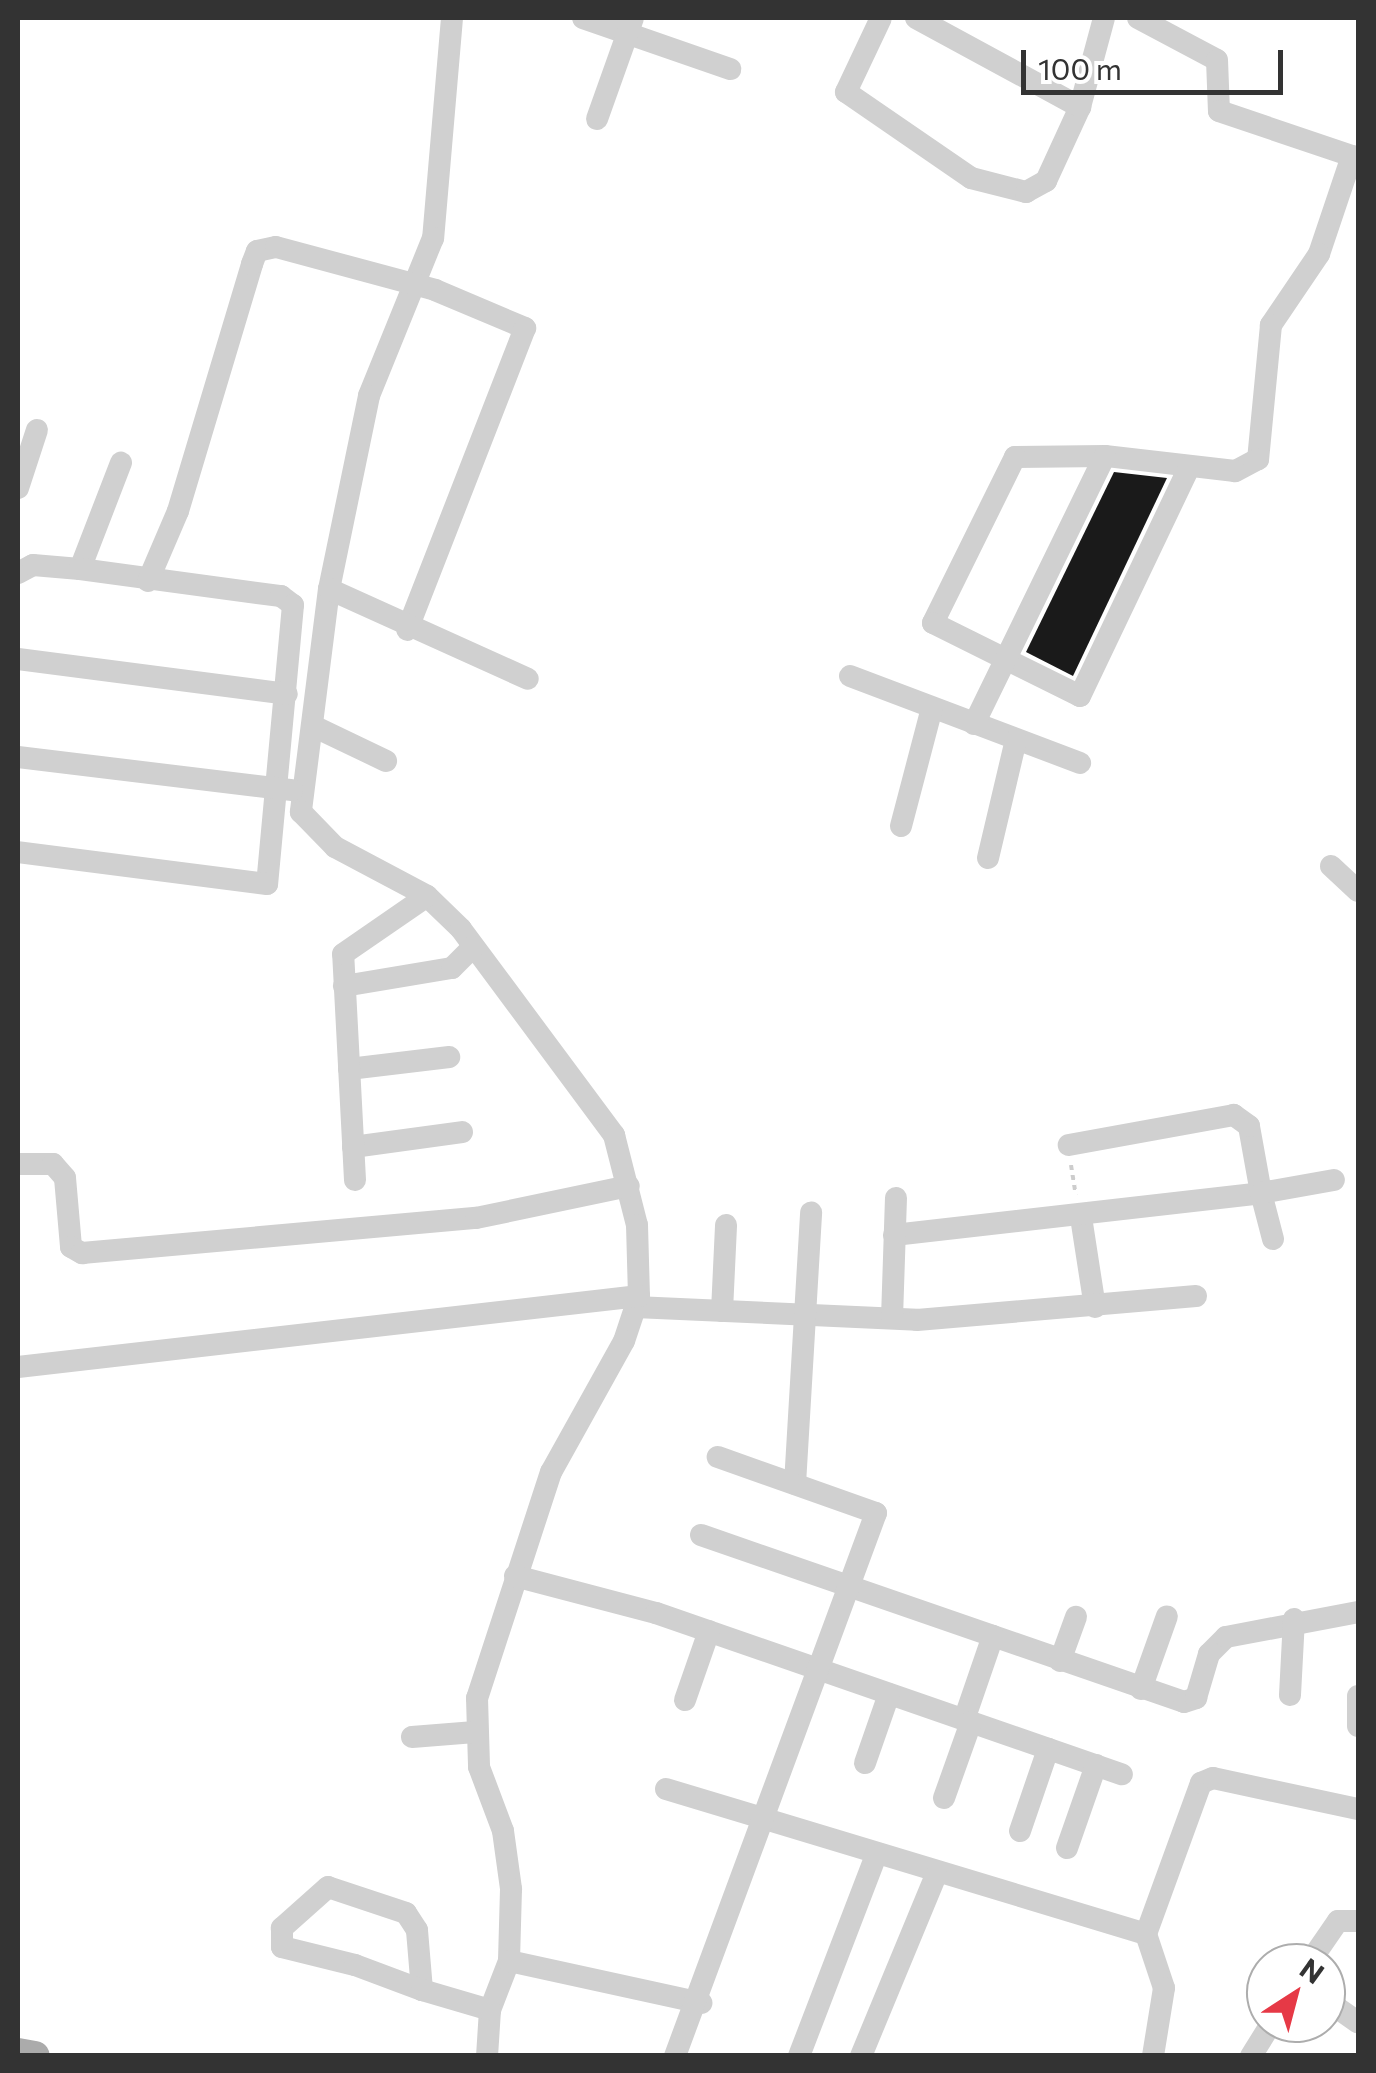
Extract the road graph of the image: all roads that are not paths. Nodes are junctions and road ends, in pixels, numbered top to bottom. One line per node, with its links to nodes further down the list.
1 (452, 18): 11 (street)
2 (582, 18): 7 (street)
3 (881, 18): 9 (street)
4 (916, 18): 9 (street)
5 (1104, 18): 9 (street)
6 (1138, 18): 15 (street)
7 (630, 27): 8 (street); 10 (street)
8 (730, 70)
9 (1080, 107)
10 (597, 119)
11 (412, 283): 19 (street); 20 (street); 21 (street)
12 (37, 430): 16 (street)
13 (1106, 456): 15 (street); 23 (street); 23 (street)
14 (121, 463): 17 (street)
15 (1189, 467): 23 (street)
16 (18, 489)
17 (80, 570): 18 (street); 19 (street)
18 (18, 572)
19 (148, 581): 26 (street)
20 (329, 589): 21 (street); 29 (street)
21 (407, 630): 25 (street)
22 (18, 659): 26 (street)
23 (1002, 660): 28 (street)
24 (850, 676): 27 (street)
25 (528, 680)
26 (287, 694): 34 (street)
27 (932, 708): 28 (street); 35 (street)
28 (974, 724): 30 (street)
29 (313, 726): 32 (street); 34 (street)
30 (1016, 740): 33 (street); 37 (street)
31 (18, 756): 34 (street)
32 (386, 761)
33 (1080, 764)
34 (291, 790): 36 (street); 40 (street)
35 (900, 826)
36 (18, 852)
37 (988, 858)
38 (1331, 866): 39 (street)
39 (1358, 892)
40 (426, 896): 41 (street); 42 (street)
41 (473, 947): 42 (street); 51 (street)
42 (344, 986): 44 (street)
43 (449, 1056): 44 (street)
44 (349, 1070): 47 (street)
45 (462, 1132): 47 (street)
46 (1068, 1145): 52 (street)
47 (353, 1147): 49 (street)
48 (18, 1164): 51 (street)
49 (355, 1180)
50 (1334, 1180): 52 (street)
51 (629, 1186): 60 (street)
52 (1261, 1193): 55 (street); 58 (street)
53 (896, 1198): 57 (street)
54 (811, 1212): 63 (street)
55 (1081, 1216): 57 (street); 61 (street)
56 (726, 1225): 62 (street)
57 (894, 1235): 64 (street)
58 (1273, 1239)
59 (1196, 1296): 61 (street)
60 (637, 1301): 62 (street); 65 (street); 69 (street)
61 (1095, 1307): 64 (street)
62 (722, 1311): 63 (street)
63 (808, 1314): 64 (street); 67 (street)
64 (892, 1318)
65 (18, 1367)
66 (718, 1458): 67 (street)
67 (795, 1484): 70 (street)
68 (701, 1536): 70 (street)
69 (515, 1576): 75 (street); 86 (street)
70 (850, 1588): 76 (street); 78 (street)
71 (1358, 1612): 74 (street)
72 (1167, 1616): 79 (street)
73 (1076, 1617): 77 (street)
74 (1294, 1619): 79 (street); 81 (street)
75 (708, 1631): 78 (street); 83 (street)
76 (993, 1636): 77 (street); 84 (street)
77 (1060, 1661): 79 (street)
78 (822, 1671): 80 (street); 95 (street)
79 (1142, 1690)
80 (890, 1694): 84 (street); 89 (street)
81 (1290, 1695)
82 (1358, 1696): 85 (street)
83 (685, 1700)
84 (968, 1721): 88 (street); 93 (street)
85 (1358, 1726)
86 (474, 1732): 87 (street); 103 (street)
87 (412, 1737)
88 (1048, 1749): 90 (street); 96 (street)
89 (865, 1763)
90 (1096, 1766): 91 (street); 97 (street)
91 (1122, 1774)
92 (666, 1789): 95 (street)
93 (944, 1798)
94 (1358, 1809): 101 (street)
95 (766, 1820): 98 (street); 105 (street)
96 (1020, 1831)
97 (1068, 1848)
98 (876, 1855): 99 (street); 111 (street)
99 (936, 1875): 101 (street); 112 (street)
100 (1358, 1920): 102 (street)
101 (1146, 1934): 113 (street)
102 (1323, 1943)
103 (509, 1961): 105 (street); 106 (street)
104 (422, 1990): 104 (street); 106 (street)
105 (701, 2003): 110 (street)
106 (490, 2010): 109 (street)
107 (18, 2053): 108 (main road)
108 (35, 2056)
109 (487, 2056)
110 (675, 2056)
111 (799, 2056)
112 (861, 2056)
113 (1154, 2056)

